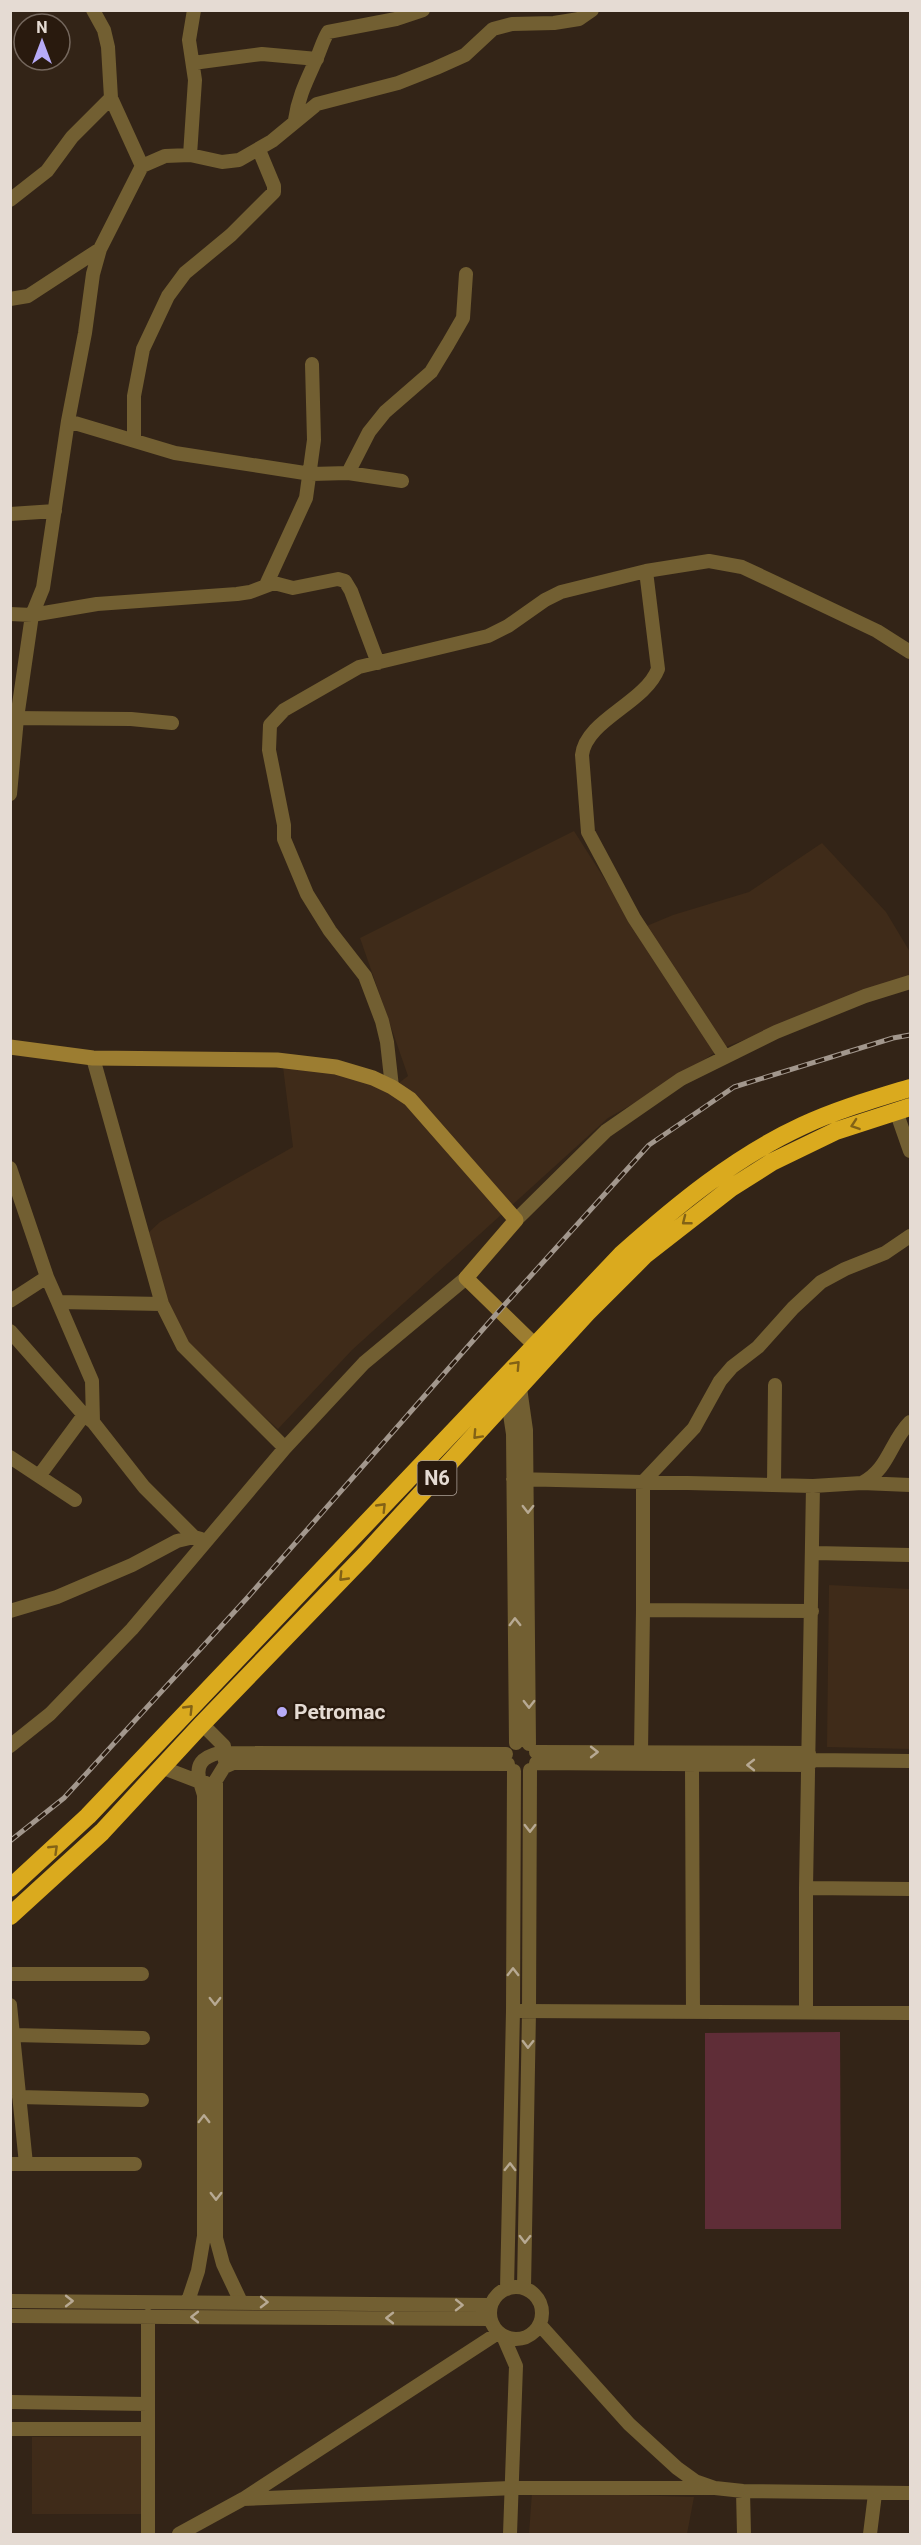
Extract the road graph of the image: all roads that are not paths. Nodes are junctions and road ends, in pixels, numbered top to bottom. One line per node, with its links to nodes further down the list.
1 (93, 10): 7 (street)
2 (194, 10): 6 (street)
3 (423, 10): 5 (street)
4 (592, 10): 8 (street)
5 (317, 59): 6 (street); 8 (street)
6 (193, 63): 10 (street)
7 (111, 98): 11 (street); 12 (street)
8 (295, 120): 9 (street)
9 (258, 150): 10 (street); 18 (street)
10 (190, 155): 11 (street)
11 (142, 166): 13 (street)
12 (10, 200)
13 (100, 249): 15 (street); 17 (street)
14 (466, 274): 19 (street)
15 (10, 299)
16 (312, 364): 20 (street)
17 (68, 422): 18 (street); 22 (street)
18 (134, 440): 20 (street)
19 (348, 473): 20 (street); 21 (street)
20 (311, 474): 25 (street)
21 (402, 481)
22 (55, 511): 23 (street); 27 (street)
23 (10, 514)
24 (646, 571): 28 (street); 29 (street); 35 (street)
25 (266, 585): 27 (street); 29 (street)
26 (10, 614): 27 (street)
27 (32, 615): 30 (street)
28 (910, 652)
29 (378, 663): 37 (street)
30 (14, 718): 31 (street); 32 (street)
31 (172, 723)
32 (10, 794)
33 (910, 982): 35 (street)
34 (10, 1047): 36 (street)
35 (725, 1057): 42 (street)
36 (93, 1058): 37 (street); 48 (street)
37 (392, 1087): 42 (street)
38 (910, 1088): 50 (highway, N6)
39 (903, 1109): 40 (street); 50 (highway, N6, one-way to 50)
40 (910, 1151)
41 (10, 1168): 44 (street)
42 (516, 1220): 45 (street)
43 (910, 1236): 59 (street)
44 (47, 1277): 46 (street); 47 (street)
45 (466, 1278): 50 (street); 55 (street)
46 (10, 1301)
47 (58, 1302): 48 (street); 53 (street)
48 (162, 1304): 55 (street)
49 (10, 1331): 53 (street)
50 (541, 1351): 52 (highway, N6); 83 (highway, N6, one-way to 50)
51 (775, 1385): 61 (street)
52 (514, 1394): 58 (street); 71 (highway, N6, one-way to 71)
53 (88, 1418): 57 (street); 65 (street)
54 (910, 1422): 60 (street)
55 (285, 1448): 65 (street)
56 (10, 1456): 57 (street)
57 (39, 1476): 64 (street)
58 (520, 1479): 59 (street); 74 (street)
59 (643, 1482): 61 (street); 68 (street)
60 (862, 1483): 62 (street); 63 (street)
61 (774, 1484): 63 (street)
62 (910, 1485)
63 (813, 1486): 66 (street)
64 (75, 1500)
65 (200, 1539): 69 (street); 72 (street)
66 (814, 1553): 67 (street); 70 (street)
67 (910, 1555)
68 (643, 1610): 70 (street); 73 (street)
69 (10, 1611)
70 (813, 1611): 75 (street)
71 (202, 1724): 76 (street); 80 (highway, N6)
72 (10, 1746)
73 (641, 1752): 74 (street, one-way to 73); 75 (street)
74 (529, 1754): 78 (street); 78 (street); 79 (street); 92 (street, one-way to 92)
75 (809, 1759): 77 (street); 79 (street, one-way to 79); 84 (street)
76 (225, 1760): 78 (street); 81 (street); 82 (street)
77 (910, 1761)
78 (510, 1763): 90 (street, one-way to 78)
79 (692, 1765): 93 (street)
80 (161, 1767): 82 (street); 86 (highway, N6)
81 (216, 1780): 82 (street); 99 (street, one-way to 99)
82 (200, 1782): 99 (street, one-way to 82)
83 (10, 1888)
84 (806, 1888): 85 (street); 91 (street)
85 (910, 1889)
86 (10, 1916)
87 (10, 1974): 88 (street)
88 (142, 1974)
89 (10, 2005): 95 (street)
90 (513, 2011): 92 (street); 104 (street, one-way to 90)
91 (806, 2011): 93 (street); 94 (street)
92 (529, 2012): 93 (street); 103 (street, one-way to 103)
93 (693, 2012)
94 (910, 2013)
95 (13, 2035): 96 (street); 97 (street)
96 (143, 2038)
97 (19, 2097): 98 (street); 101 (street)
98 (142, 2100)
99 (210, 2159): 106 (street); 107 (street, one-way to 107)
100 (10, 2164): 101 (street)
101 (26, 2164): 102 (street)
102 (135, 2164)
103 (524, 2288): 104 (street); 111 (street)
104 (507, 2289): 108 (street)
105 (10, 2301): 106 (street, one-way to 106)
106 (188, 2301): 107 (street)
107 (241, 2302): 108 (street, one-way to 108)
108 (490, 2312): 110 (street, one-way to 110); 112 (street)
109 (10, 2316): 110 (street)
110 (148, 2316): 115 (street)
111 (536, 2329): 112 (street); 113 (street); 119 (street)
112 (501, 2334): 113 (street); 123 (street)
113 (516, 2366): 118 (street)
114 (10, 2402): 115 (street)
115 (148, 2404): 117 (street)
116 (10, 2429): 117 (street)
117 (148, 2429): 124 (street)
118 (513, 2488): 119 (street); 123 (street); 126 (street)
119 (715, 2488): 120 (street)
120 (743, 2491): 122 (street); 127 (street)
121 (910, 2493): 122 (street)
122 (875, 2494): 128 (street)
123 (243, 2499): 125 (street)
124 (148, 2535)
125 (179, 2535)
126 (510, 2535)
127 (744, 2535)
128 (870, 2535)

